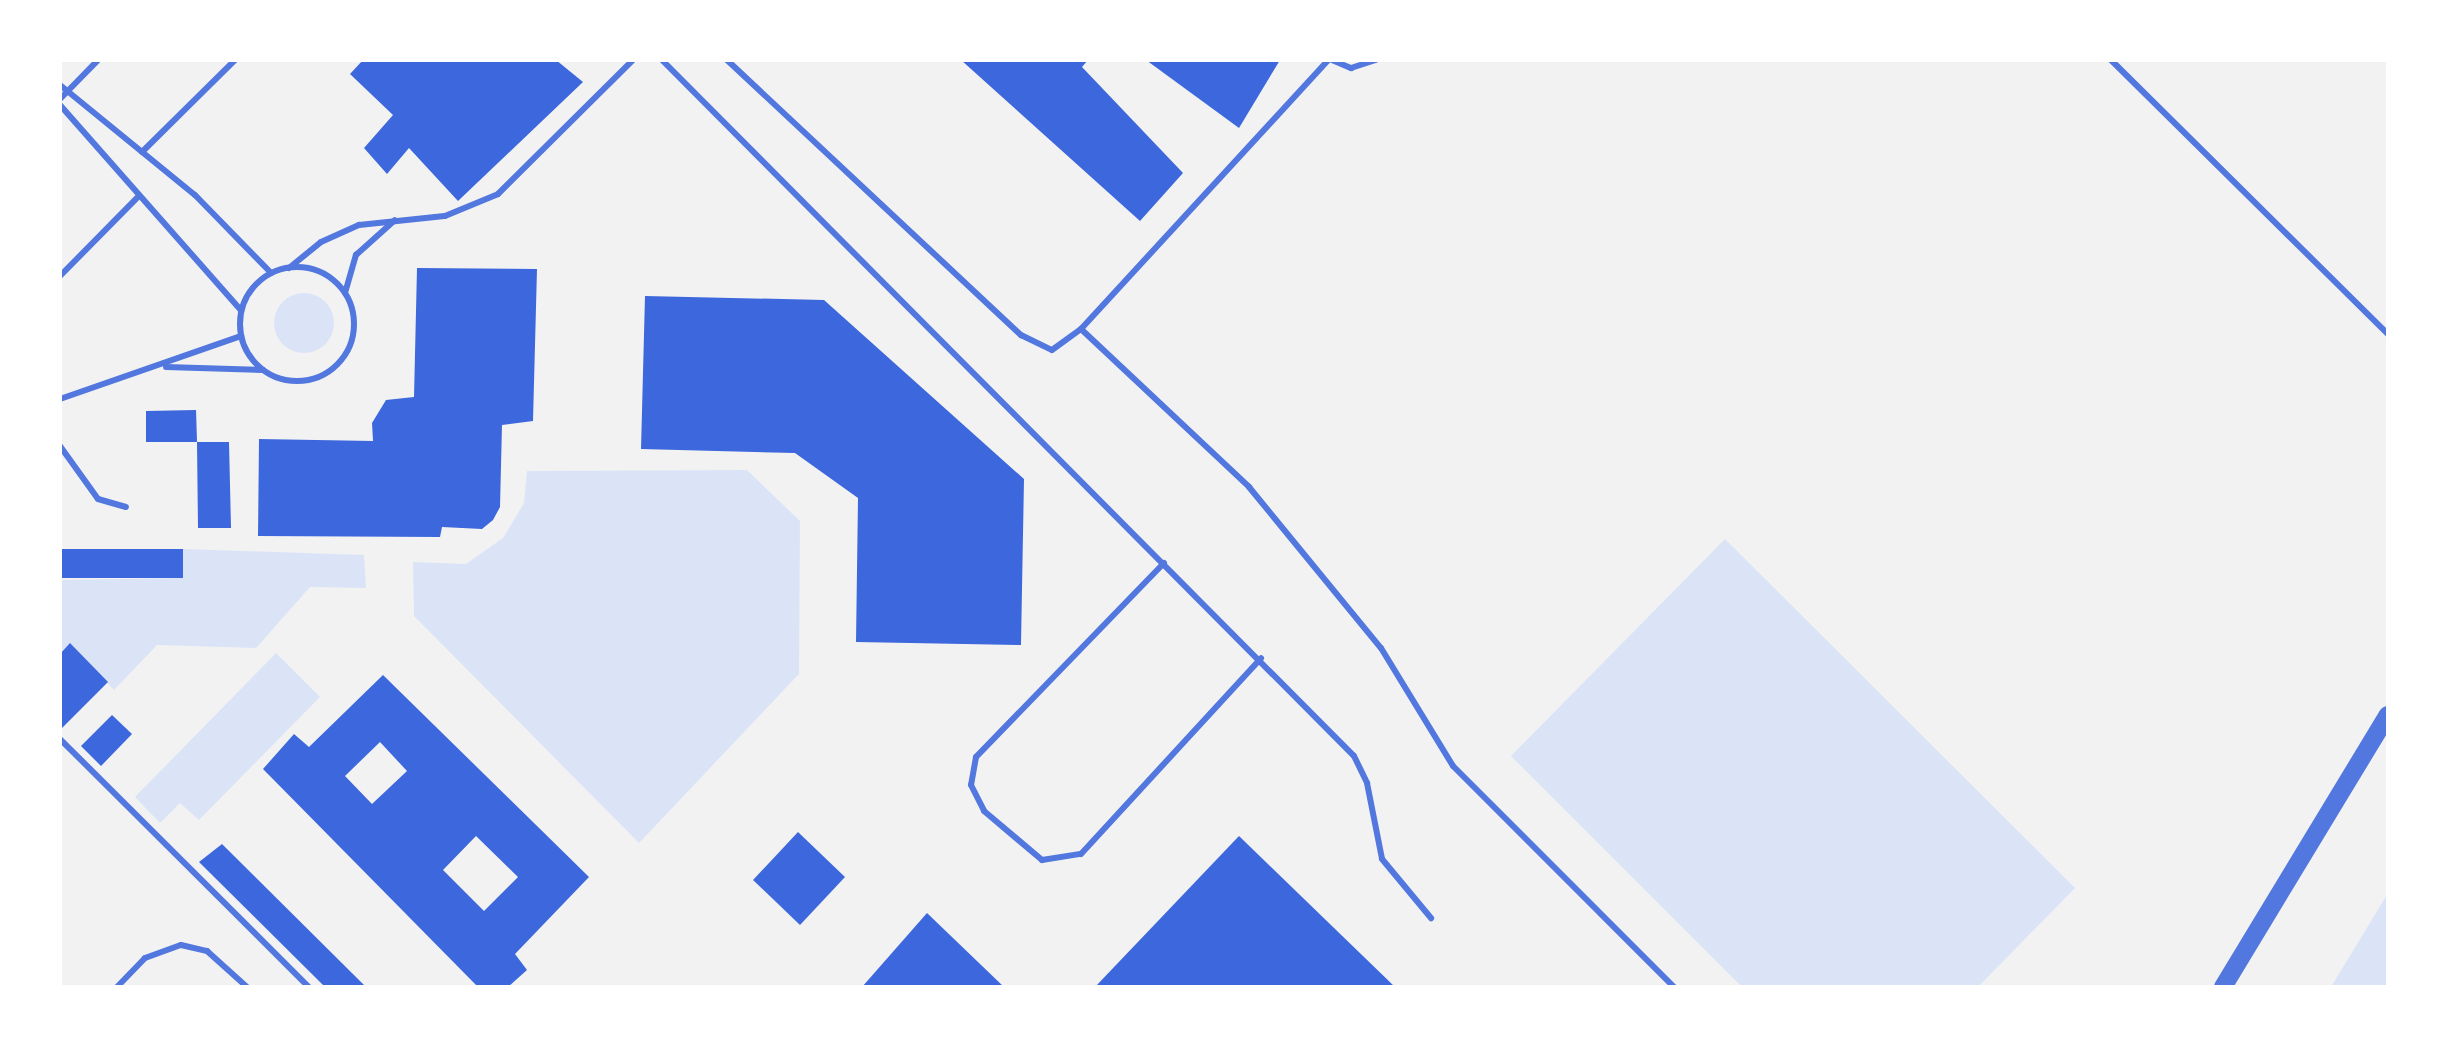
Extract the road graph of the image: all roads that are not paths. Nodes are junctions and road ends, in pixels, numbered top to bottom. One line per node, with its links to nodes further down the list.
1 (98, 60): 10 (lane)
2 (235, 60): 12 (lane)
3 (632, 60): 14 (lane)
4 (662, 60): 28 (lane)
5 (728, 60): 20 (lane)
6 (1330, 60): 7 (lane); 20 (lane)
7 (1376, 60)
8 (2111, 60): 21 (lane)
9 (60, 85): 10 (lane)
10 (68, 93): 11 (lane); 12 (lane)
11 (60, 102): 13 (lane)
12 (142, 152): 16 (lane)
13 (137, 198): 17 (lane); 19 (lane)
14 (400, 218): 15 (lane); 18 (lane)
15 (289, 268): 16 (lane); 18 (lane)
16 (271, 273): 19 (lane)
17 (60, 276)
18 (345, 293): 24 (lane)
19 (242, 310): 22 (lane)
20 (1081, 328): 37 (lane)
21 (2388, 334)
22 (241, 336): 23 (lane); 24 (lane)
23 (160, 367): 24 (lane); 25 (lane)
24 (262, 370)
25 (60, 399)
26 (60, 446): 27 (lane)
27 (126, 507)
28 (1164, 563): 29 (lane); 29 (lane)
29 (1261, 658): 33 (lane)
30 (2388, 715): 32 (street)
31 (60, 740): 36 (lane)
32 (2382, 740): 38 (street)
33 (1430, 918)
34 (117, 987): 35 (lane)
35 (248, 987)
36 (309, 987)
37 (1674, 987)
38 (2223, 987)

